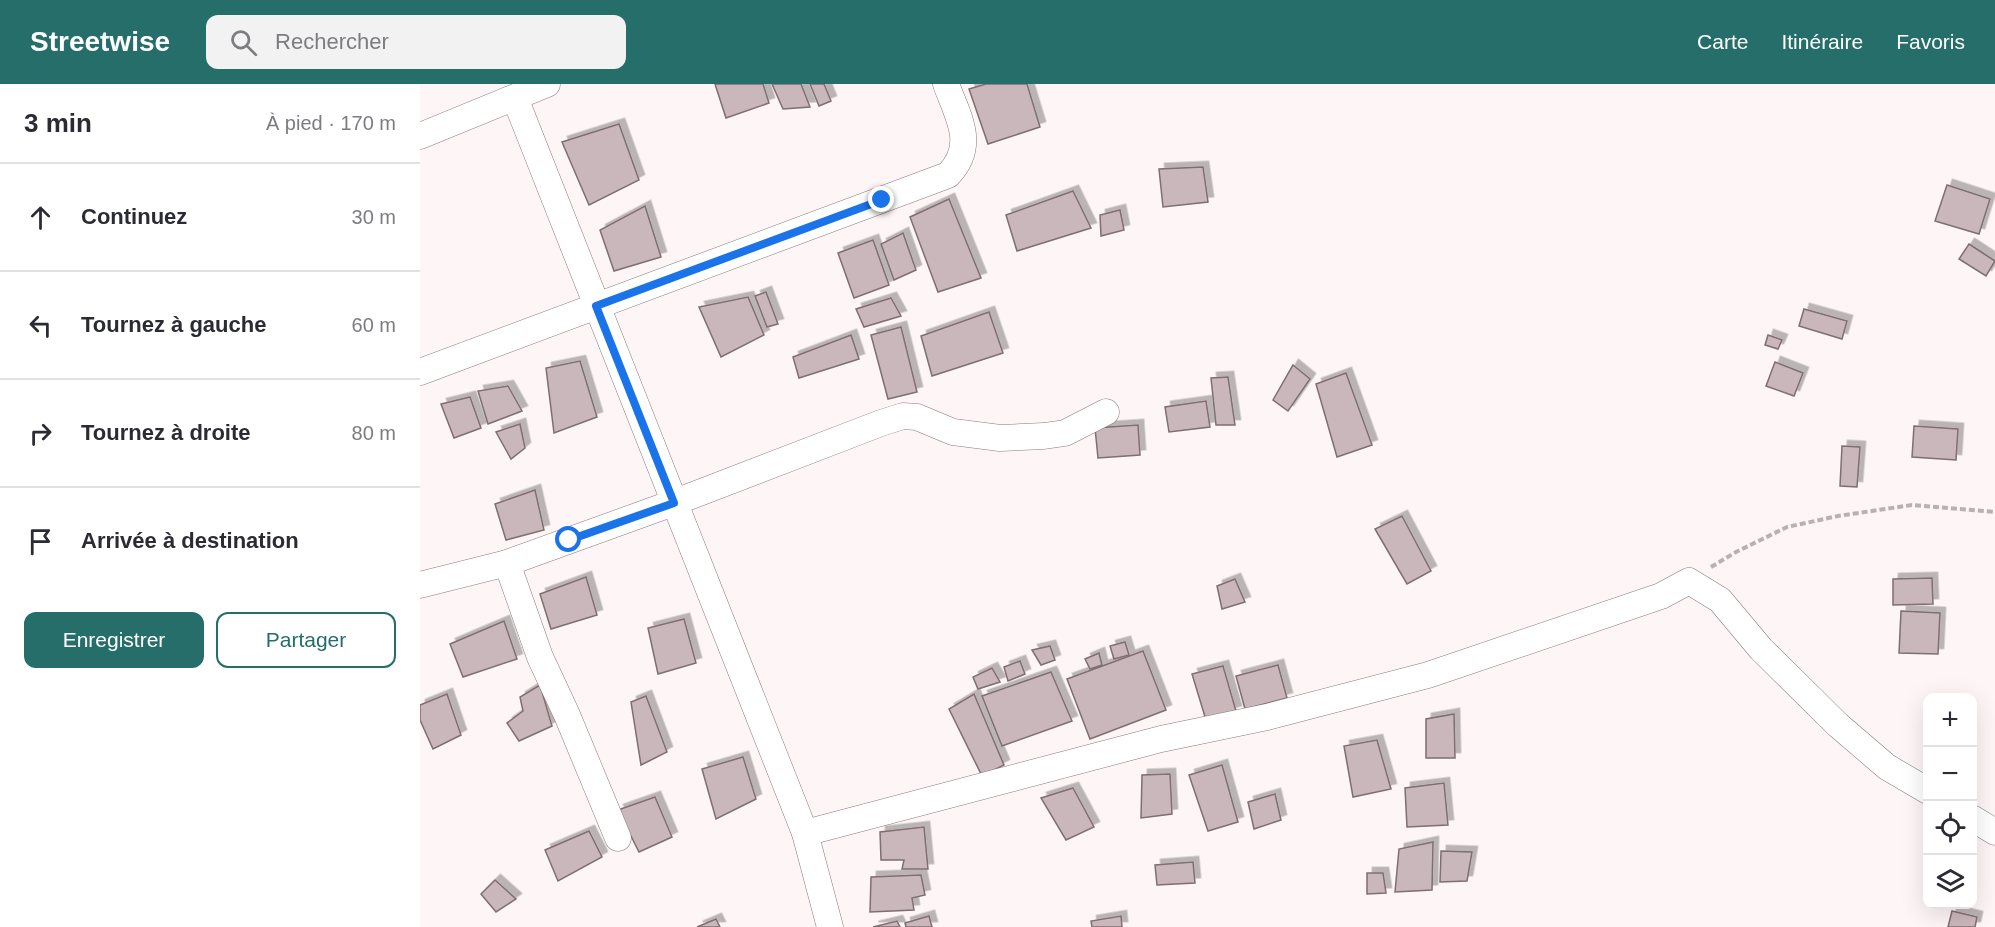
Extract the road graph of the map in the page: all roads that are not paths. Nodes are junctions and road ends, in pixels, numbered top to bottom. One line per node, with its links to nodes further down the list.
1 (547, 84): 3 (street)
2 (946, 84): 5 (street)
3 (515, 98): 4 (street); 5 (street)
4 (420, 136)
5 (596, 306): 6 (street); 8 (street)
6 (420, 372)
7 (1106, 412): 8 (street)
8 (674, 503): 9 (street); 14 (street)
9 (507, 562): 10 (street); 15 (street)
10 (420, 585)
11 (1923, 788): 14 (street)
12 (1977, 821): 13 (street)
13 (1995, 832)
14 (805, 834): 16 (street)
15 (618, 837)
16 (830, 927)

